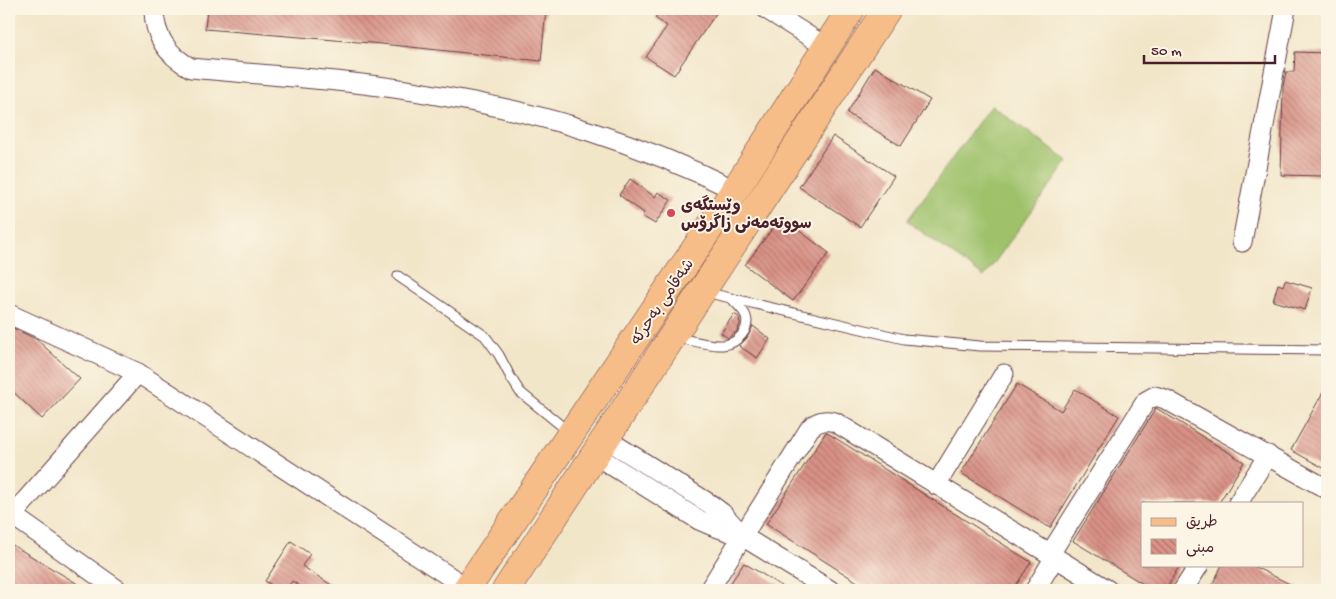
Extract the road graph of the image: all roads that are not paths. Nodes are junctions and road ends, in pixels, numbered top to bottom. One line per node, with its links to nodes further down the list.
1 (154, 9): 7 (street)
2 (766, 9): 6 (street)
3 (851, 9): 6 (main road, شەقامی بەحرکە)
4 (887, 9): 10 (main road, شەقامی بەحرکە)
5 (1286, 9): 8 (street)
6 (826, 47): 7 (main road, شەقامی بەحرکە)
7 (735, 190): 17 (main road, شەقامی بەحرکە)
8 (1242, 242)
9 (398, 276): 17 (lane)
10 (703, 291): 11 (lane); 13 (main road, شەقامی بەحرکە)
11 (732, 299): 13 (lane); 14 (lane)
12 (9, 314): 15 (street)
13 (673, 337): 18 (main road, شەقامی بەحرکە)
14 (1327, 350)
15 (138, 373): 23 (street); 28 (street)
16 (1004, 374): 20 (street)
17 (571, 434): 28 (main road, شەقامی بەحرکە)
18 (601, 447): 24 (street); 29 (main road, شەقامی بەحرکە)
19 (1268, 455): 21 (street); 22 (street); 25 (street)
20 (936, 484): 24 (street); 25 (street)
21 (1327, 488)
22 (1239, 502)
23 (10, 517): 27 (street)
24 (742, 536): 30 (street); 31 (street)
25 (1052, 556): 32 (street); 33 (street)
26 (1198, 566): 34 (street)
27 (118, 590)
28 (459, 590)
29 (506, 590)
30 (709, 590)
31 (830, 590)
32 (1035, 590)
33 (1108, 590)
34 (1183, 590)

